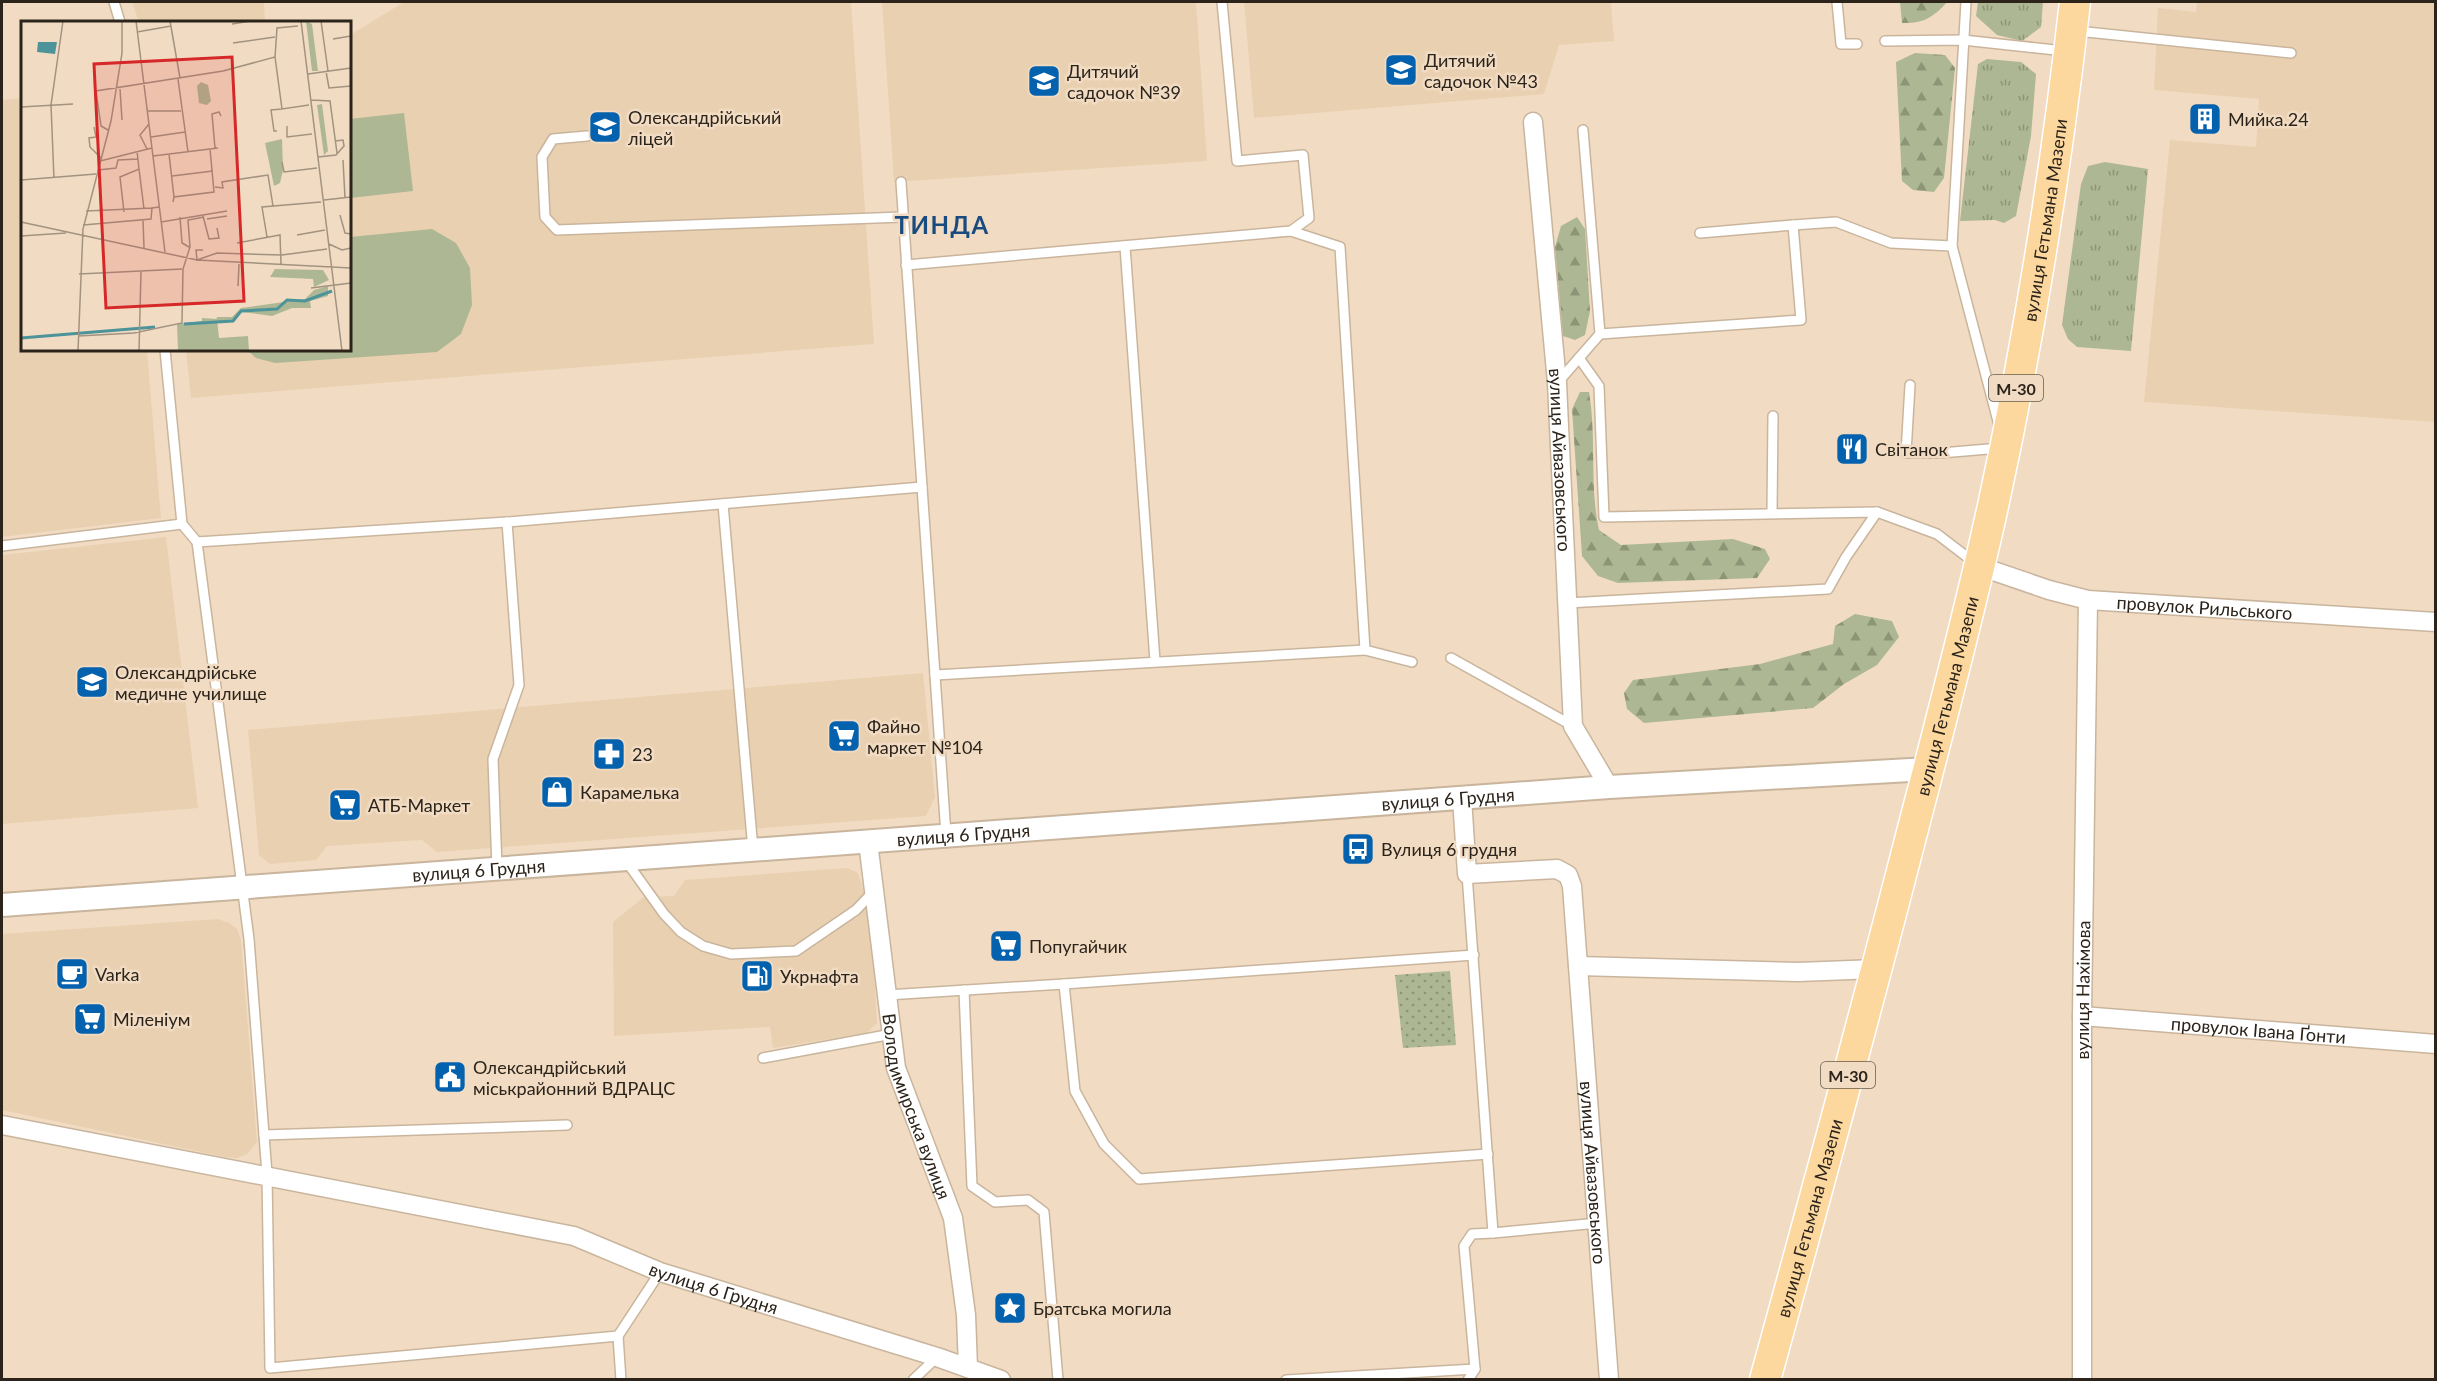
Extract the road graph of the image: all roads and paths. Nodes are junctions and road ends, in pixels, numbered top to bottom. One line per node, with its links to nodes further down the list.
1 (114, 2): 5 (lane)
2 (1222, 2): 17 (lane)
3 (1837, 2): 9 (lane)
4 (1966, 2): 7 (lane)
5 (120, 21)
6 (2072, 28): 7 (lane); 10 (lane); 28 (highway, вулиця Гетьмана Мазепи / М-30)
7 (1963, 40): 8 (lane); 20 (lane)
8 (1885, 41)
9 (1857, 44)
10 (2291, 53)
11 (1533, 122): 25 (street, вулиця Айвазовського)
12 (1583, 130): 22 (lane)
13 (587, 136): 15 (lane)
14 (900, 182): 15 (lane)
15 (902, 217): 21 (lane)
16 (1793, 225): 18 (lane); 20 (lane); 22 (lane)
17 (1291, 231): 19 (lane); 41 (lane)
18 (1700, 233)
19 (1125, 246): 21 (lane); 43 (lane)
20 (1952, 246): 28 (lane)
21 (906, 265): 29 (lane)
22 (1600, 334): 24 (lane)
23 (165, 351): 34 (lane)
24 (1579, 358): 25 (lane); 32 (lane)
25 (1557, 383): 39 (street, вулиця Айвазовського)
26 (1910, 385): 28 (lane)
27 (1773, 416): 32 (lane)
28 (2005, 448): 37 (highway, вулиця Гетьмана Мазепи / М-30)
29 (922, 487): 30 (lane); 45 (lane)
30 (723, 504): 33 (lane); 52 (lane)
31 (1877, 512): 32 (lane); 37 (lane); 39 (lane)
32 (1772, 513)
33 (507, 522): 35 (lane); 54 (lane)
34 (182, 524): 35 (lane); 36 (lane)
35 (196, 542): 56 (lane)
36 (2, 546)
37 (1979, 566): 38 (street, провулок Рильського); 47 (highway, вулиця Гетьмана Мазепи / М-30)
38 (2088, 600): 40 (street, провулок Рильського); 65 (street, вулиця Нахімова)
39 (1567, 603): 46 (street, вулиця Айвазовського)
40 (2436, 622)
41 (1365, 650): 43 (lane); 44 (lane)
42 (1451, 658): 46 (lane)
43 (1155, 661): 45 (lane)
44 (1412, 662)
45 (935, 675): 50 (lane)
46 (1573, 726): 48 (street, вулиця Айвазовського)
47 (1928, 770): 48 (street, вулиця 6 Грудня); 61 (highway, вулиця Гетьмана Мазепи / М-30)
48 (1609, 787): 49 (street, вулиця 6 Грудня)
49 (1462, 798): 50 (street, вулиця 6 Грудня); 55 (street)
50 (946, 838): 51 (street, вулиця 6 Грудня)
51 (868, 842): 52 (street, вулиця 6 Грудня); 57 (street, Володимирська вулиця)
52 (753, 850): 53 (street, вулиця 6 Грудня)
53 (625, 859): 54 (street, вулиця 6 Грудня); 57 (lane)
54 (497, 868): 56 (street, вулиця 6 Грудня)
55 (1467, 874): 59 (lane); 60 (street, вулиця Айвазовського)
56 (243, 889): 58 (street, вулиця 6 Грудня); 71 (lane)
57 (874, 891): 64 (street, Володимирська вулиця)
58 (2, 905)
59 (1474, 955): 62 (lane); 72 (lane)
60 (1578, 966): 61 (street); 74 (street, вулиця Айвазовського)
61 (1877, 969): 88 (highway, вулиця Гетьмана Мазепи / М-30)
62 (1064, 984): 63 (lane); 72 (lane)
63 (964, 990): 64 (lane); 84 (lane)
64 (887, 995): 66 (street, Володимирська вулиця)
65 (2082, 1016): 67 (street, провулок Івана Ґонти); 89 (street, вулиця Нахімова)
66 (892, 1034): 68 (lane); 79 (street, Володимирська вулиця)
67 (2436, 1044)
68 (762, 1058)
69 (2, 1125): 73 (street, вулиця 6 Грудня)
70 (567, 1125): 71 (lane)
71 (264, 1135): 73 (lane)
72 (1488, 1154): 75 (lane)
73 (267, 1174): 76 (street, вулиця 6 Грудня); 77 (lane)
74 (1598, 1223): 75 (lane); 87 (street, вулиця Айвазовського)
75 (1493, 1233): 80 (lane)
76 (660, 1272): 77 (lane); 78 (street, вулиця 6 Грудня)
77 (618, 1336): 81 (lane)
78 (937, 1357): 79 (street, вулиця 6 Грудня); 82 (lane)
79 (968, 1368): 83 (street, вулиця 6 Грудня)
80 (1475, 1369): 85 (lane); 86 (lane)
81 (621, 1380)
82 (913, 1380)
83 (1001, 1380)
84 (1058, 1380)
85 (1286, 1380)
86 (1468, 1380)
87 (1609, 1380)
88 (1765, 1380)
89 (2082, 1380)

